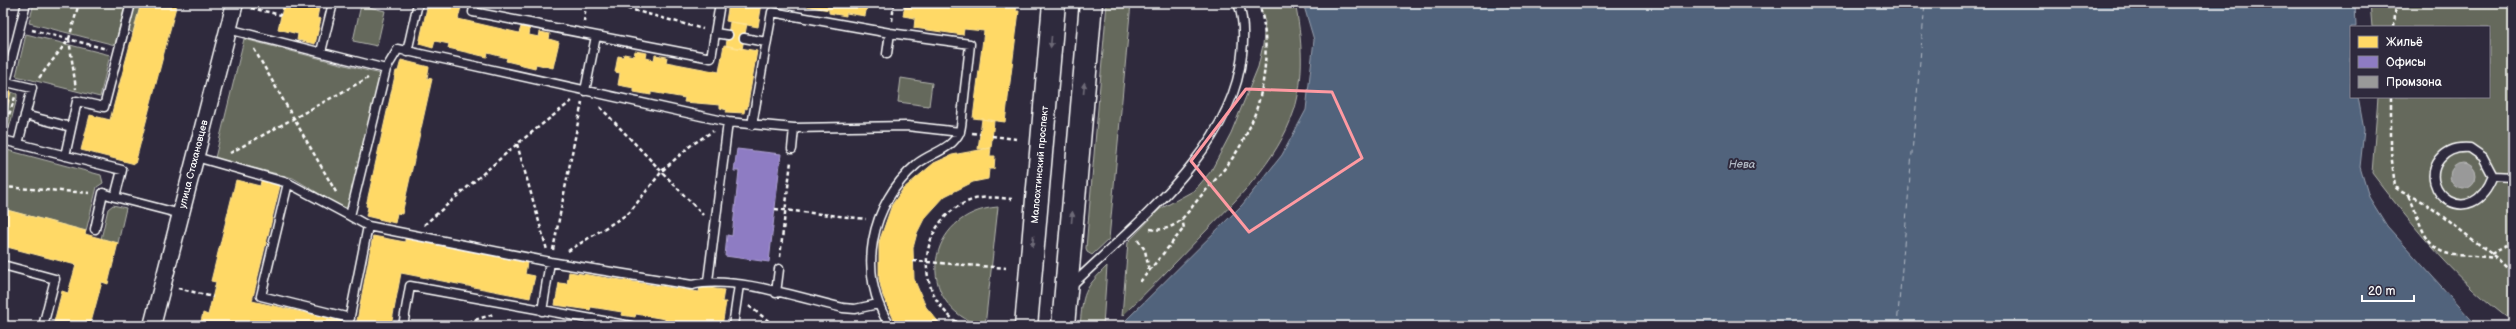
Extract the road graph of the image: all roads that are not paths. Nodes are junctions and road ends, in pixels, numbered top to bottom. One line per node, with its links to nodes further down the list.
1 (26, 3): 23 (lane)
2 (131, 3): 26 (lane)
3 (235, 3): 11 (street, улица Стахановцев)
4 (333, 3): 18 (lane)
5 (418, 3): 19 (lane)
6 (475, 3): 15 (lane)
7 (720, 3): 12 (lane)
8 (1054, 3): 58 (main road, Малоохтинский проспект, one-way to 58)
9 (1091, 3): 47 (main road, one-way to 9)
10 (1238, 3): 47 (lane)
11 (228, 29): 18 (lane); 33 (street, улица Стахановцев)
12 (715, 33): 14 (lane); 15 (lane)
13 (890, 33): 17 (lane); 20 (lane); 28 (lane)
14 (728, 35)
15 (596, 36): 22 (lane)
16 (744, 38): 17 (lane)
17 (766, 42): 25 (lane)
18 (321, 52): 21 (lane)
19 (407, 52): 21 (lane); 22 (lane)
20 (886, 54)
21 (386, 69): 39 (lane)
22 (585, 91): 24 (lane)
23 (25, 115): 26 (lane); 30 (lane)
24 (728, 122): 25 (lane); 45 (lane)
25 (752, 125): 27 (lane)
26 (71, 127): 32 (lane)
27 (794, 128): 28 (lane); 31 (lane)
28 (960, 132): 49 (lane)
29 (3, 140): 30 (lane)
30 (18, 144): 32 (lane)
31 (792, 149)
32 (64, 156): 37 (lane)
33 (196, 157): 36 (lane); 38 (street, улица Стахановцев)
34 (2493, 176): 34 (lane); 35 (lane)
35 (2513, 177)
36 (288, 182): 39 (lane); 51 (lane)
37 (115, 197): 38 (lane); 41 (lane)
38 (181, 214): 53 (street, улица Стахановцев)
39 (350, 216): 40 (lane)
40 (368, 226): 42 (lane); 51 (lane)
41 (95, 230)
42 (550, 262): 45 (lane); 50 (lane)
43 (3, 265): 52 (lane)
44 (779, 269): 48 (lane)
45 (708, 281): 46 (lane)
46 (738, 285): 48 (lane); 56 (lane)
47 (1066, 291): 59 (main road)
48 (776, 293): 49 (lane)
49 (878, 304): 57 (lane)
50 (542, 311): 54 (lane); 55 (lane)
51 (349, 322)
52 (43, 326)
53 (152, 326)
54 (403, 326)
55 (631, 326)
56 (733, 326)
57 (890, 326)
58 (1026, 326)
59 (1063, 326)

